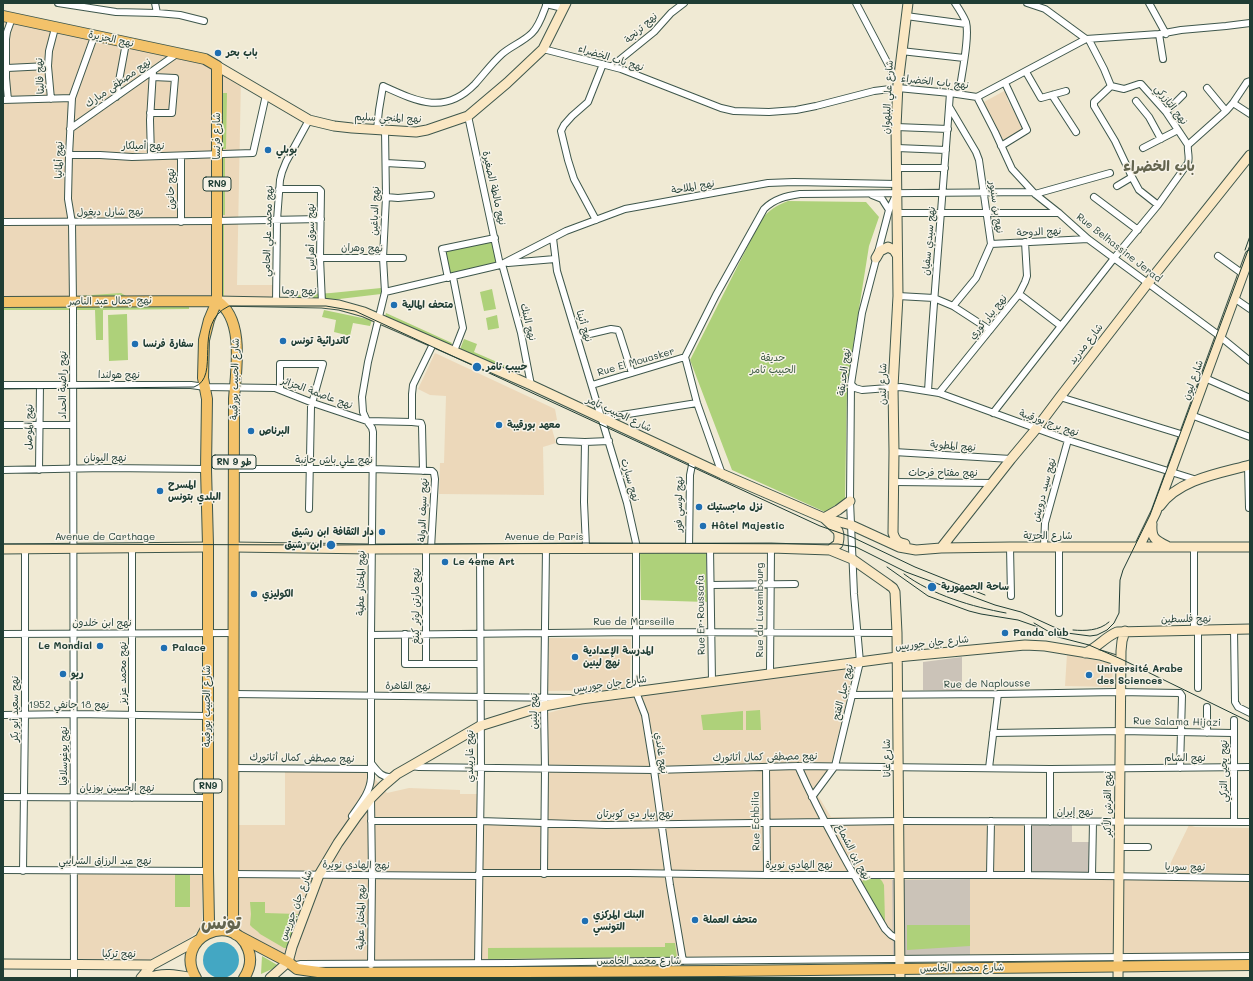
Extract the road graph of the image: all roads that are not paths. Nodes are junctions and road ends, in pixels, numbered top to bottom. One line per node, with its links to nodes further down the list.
1 (58, 3): 14 (street)
2 (106, 3): 14 (street)
3 (155, 3): 15 (street)
4 (546, 3): 12 (street); 66 (street, نهج الدباغين)
5 (684, 3): 34 (street, نهج ترنجة)
6 (856, 3): 40 (street)
7 (908, 3): 16 (main road, شارع علي البلهوان)
8 (955, 3): 20 (street)
9 (1027, 3): 13 (street)
10 (1048, 3): 13 (street)
11 (1149, 3): 22 (street)
12 (564, 5): 26 (main road, نهج المنجي سليم)
13 (1045, 9): 24 (street)
14 (105, 11): 15 (street)
15 (157, 13): 18 (street)
16 (906, 16): 20 (street); 27 (main road, شارع علي البلهوان)
17 (7, 17): 21 (main road, نهج الجزيرة); 35 (street)
18 (204, 21)
19 (1250, 23): 22 (street, نهج باب الخضراء)
20 (966, 24): 29 (street)
21 (55, 28): 23 (main road, نهج الجزيرة); 32 (street, نهج فاليتا)
22 (1162, 34): 24 (street, نهج باب الخضراء); 30 (street)
23 (94, 37): 25 (main road, نهج الجزيرة); 51 (street, نهج ألمانيا)
24 (1088, 39): 36 (street, نهج باب الخضراء); 41 (street)
25 (126, 43): 28 (main road, نهج الجزيرة); 49 (street)
26 (543, 49): 31 (street, نهج باب الخضراء); 61 (main road, نهج المنجي سليم)
27 (901, 51): 29 (street); 40 (main road, شارع علي البلهوان)
28 (178, 53): 33 (main road, نهج الجزيرة); 37 (street, نهج مصطفى مبارك)
29 (964, 58): 45 (street)
30 (1163, 59)
31 (603, 64): 34 (street, نهج باب الخضراء); 103 (street)
32 (48, 66): 35 (street); 52 (street, نهج فاليتا)
33 (217, 66): 46 (main road, نهج المنجي سليم); 75 (main road, شارع فرنسا / RN9)
34 (612, 66): 40 (street, نهج باب الخضراء)
35 (7, 68): 53 (street)
36 (1026, 72): 39 (street, نهج باب الخضراء); 47 (street)
37 (153, 74): 49 (street, نهج مصطفى مبارك); 59 (street); 59 (street)
38 (1250, 81): 55 (street)
39 (1005, 83): 50 (street, نهج باب الخضراء); 71 (street)
40 (898, 86): 44 (street, نهج باب الخضراء); 63 (main road, شارع علي البلهوان)
41 (1111, 86): 58 (street, نهج التازركي); 85 (street)
42 (1207, 88): 57 (street)
43 (1066, 91): 47 (street)
44 (950, 93): 45 (street, نهج باب الخضراء); 56 (street, نهج سيدي سفيان)
45 (958, 94): 50 (street, نهج باب الخضراء)
46 (266, 95): 62 (main road, نهج المنجي سليم); 75 (street, نهج أميلكار)
47 (1052, 95): 68 (street)
48 (1183, 95): 58 (street)
49 (116, 97): 65 (street, نهج مصطفى مبارك)
50 (977, 97): 71 (street, Rue Belhassine Jerad)
51 (72, 98): 52 (street); 65 (street, نهج ألمانيا)
52 (51, 99): 53 (street)
53 (6, 100)
54 (1136, 101): 69 (street)
55 (1234, 103): 57 (street); 60 (street)
56 (949, 107): 64 (street, نهج سيدي سفيان); 90 (street, نهج بن سنيور)
57 (1226, 111): 70 (street)
58 (1166, 112): 67 (street, نهج التازركي)
59 (150, 113): 78 (street)
60 (1250, 114)
61 (468, 116): 66 (main road, نهج المنجي سليم); 109 (street, نهج مالطة الصغيرة)
62 (309, 120): 66 (main road, نهج المنجي سليم); 88 (street, نهج محمد علي الحامي)
63 (896, 127): 64 (street); 72 (main road, شارع علي البلهوان)
64 (948, 129): 74 (street, نهج سيدي سفيان)
65 (70, 130): 76 (street, نهج ألمانيا)
66 (381, 130): 80 (street, نهج الدباغين)
67 (1178, 130): 69 (street); 70 (street, نهج التازركي)
68 (1076, 132)
69 (1161, 140): 73 (street)
70 (1188, 145): 96 (street)
71 (1001, 146): 91 (street, Rue Belhassine Jerad)
72 (897, 148): 74 (street); 82 (main road, شارع علي البلهوان)
73 (1143, 148)
74 (946, 150): 83 (street, نهج سيدي سفيان)
75 (217, 154): 79 (street, نهج أميلكار); 104 (main road, شارع فرنسا / RN9)
76 (69, 155): 78 (street, نهج أميلكار); 107 (street, نهج ألمانيا)
77 (1250, 155): 126 (main road, شارع مدريد)
78 (151, 156): 79 (street, نهج أميلكار)
79 (181, 156): 106 (street, نهج حانون)
80 (386, 163): 81 (street); 95 (street, نهج الدباغين)
81 (422, 165)
82 (897, 168): 83 (street); 87 (main road, شارع علي البلهوان)
83 (945, 168): 89 (street, نهج سيدي سفيان)
84 (1110, 173): 91 (street)
85 (1132, 177): 86 (street); 96 (street)
86 (1117, 186)
87 (897, 188): 89 (street); 92 (street); 97 (main road, شارع لندن); 103 (street, نهج الملاحة)
88 (279, 189): 101 (street, نهج سوق أهراس); 102 (street, نهج محمد علي الحامي)
89 (943, 192): 90 (street); 98 (street, نهج سيدي سفيان)
90 (984, 192): 91 (street); 99 (street, نهج بن سنيور)
91 (1033, 193): 100 (street, Rue Belhassine Jerad)
92 (869, 194): 97 (street); 146 (street)
93 (432, 195): 95 (street)
94 (1094, 197): 108 (street)
95 (386, 198): 119 (street, نهج الدباغين)
96 (1158, 205): 108 (street)
97 (893, 211): 98 (street); 114 (main road, شارع لندن); 121 (street, نهج الحديقة)
98 (942, 213): 99 (street); 130 (street, نهج سيدي سفيان)
99 (986, 213): 100 (street); 113 (street, نهج بن سنيور)
100 (1059, 213): 111 (street, Rue Belhassine Jerad)
101 (321, 219): 102 (street, نهج شارل ديغول); 118 (street, نهج سوق أهراس)
102 (277, 220): 104 (street, نهج شارل ديغول); 135 (street, نهج محمد علي الحامي)
103 (596, 220): 110 (street, نهج الملاحة)
104 (217, 221): 106 (street, نهج شارل ديغول); 132 (main road, شارع فرنسا / RN9)
105 (3, 222): 107 (street, نهج شارل ديغول)
106 (181, 222): 107 (street, نهج شارل ديغول)
107 (72, 223): 134 (street, نهج راضية الحداد)
108 (1138, 230): 117 (street)
109 (495, 238): 123 (street, نهج مالطة الصغيرة); 125 (street)
110 (554, 238): 122 (street, نهج أثينا); 123 (street, نهج الملاحة)
111 (1088, 239): 112 (street, نهج الدوحة); 117 (street, Rue Belhassine Jerad)
112 (1024, 242): 113 (street, نهج الدوحة); 128 (street, نهج بيار كوري)
113 (991, 244): 137 (street, نهج بن سنيور)
114 (897, 255): 121 (main road); 129 (main road, شارع لندن)
115 (1218, 256): 124 (street)
116 (1250, 256): 124 (main road, شارع ليون)
117 (1115, 257): 126 (street, Rue Belhassine Jerad); 140 (street)
118 (320, 258): 119 (street, نهج وهران); 136 (street, نهج سوق أهراس)
119 (384, 258): 120 (street, نهج وهران); 127 (street, نهج الدباغين)
120 (403, 258)
121 (876, 258): 150 (street, نهج الحديقة)
122 (556, 259): 123 (street); 142 (street, نهج أثينا)
123 (502, 264): 125 (street); 154 (street, نهج البنك)
124 (1243, 274): 131 (main road, شارع ليون)
125 (450, 278): 127 (street); 145 (street)
126 (1148, 283): 143 (street, Rue Belhassine Jerad); 162 (main road, شارع مدريد)
127 (385, 292): 139 (street, نهج الدباغين)
128 (1019, 294): 140 (street); 141 (street, نهج بيار كوري)
129 (898, 296): 130 (street); 158 (main road, شارع لندن)
130 (934, 298): 137 (street); 160 (street, نهج سيدي سفيان)
131 (1234, 298): 138 (street); 143 (main road, شارع ليون)
132 (217, 301): 134 (main road, نهج جمال عبد الناصر); 135 (main road, نهج روما); 156 (main road, شارع الحبيب بورقيبة / RN 9 طو); 157 (main road, شارع الحبيب بورقيبة / RN 9 طو)
133 (3, 302): 134 (main road, نهج جمال عبد الناصر)
134 (73, 302): 153 (street, نهج راضية الحداد)
135 (276, 302): 136 (main road, نهج روما)
136 (322, 303): 139 (main road, نهج روما)
137 (953, 306): 141 (street)
138 (1250, 309)
139 (379, 318): 144 (main road, شارع الحبيب ثامر); 169 (street, نهج المختار عطية)
140 (1061, 326): 166 (street)
141 (990, 330): 161 (street, نهج بيار كوري)
142 (577, 337): 148 (street); 155 (street, نهج أثينا)
143 (1220, 337): 147 (street, Rue Belhassine Jerad); 149 (main road, شارع ليون)
144 (434, 342): 145 (main road, شارع الحبيب ثامر); 170 (street)
145 (454, 351): 154 (main road, شارع الحبيب ثامر)
146 (685, 357): 148 (street, Rue El Mouasker); 164 (street)
147 (1250, 361)
148 (632, 373): 155 (street, Rue El Mouasker)
149 (1205, 378): 163 (street); 167 (main road, شارع ليون)
150 (851, 384): 158 (street, نهج برج بورقيبة); 199 (street, نهج الحديقة)
151 (3, 385): 152 (street, نهج هولندا)
152 (40, 385): 153 (street, نهج هولندا); 172 (street, نهج الموصل)
153 (73, 385): 156 (street, نهج هولندا); 173 (street, نهج راضية الحداد)
154 (531, 385): 168 (main road, شارع الحبيب ثامر)
155 (592, 385): 168 (street, نهج أثينا)
156 (201, 386): 157 (street, نهج هولندا); 186 (main road, شارع الحبيب بورقيبة / RN 9 طو)
157 (235, 386): 159 (street, نهج عاصمة الجزائر); 190 (main road, شارع الحبيب بورقيبة / RN 9 طو)
158 (894, 387): 160 (street, نهج برج بورقيبة); 181 (main road, شارع لندن)
159 (280, 390): 165 (street, نهج عاصمة الجزائر); 165 (street)
160 (928, 391): 161 (street, نهج برج بورقيبة)
161 (939, 393): 166 (street, نهج برج بورقيبة)
162 (1060, 397): 174 (main road, شارع مدريد); 175 (street)
163 (1250, 398)
164 (697, 402): 168 (street); 195 (street)
165 (312, 403): 169 (street, نهج عاصمة الجزائر); 191 (street)
166 (993, 413): 174 (street, نهج برج بورقيبة)
167 (1191, 415): 175 (main road, شارع ليون); 176 (street)
168 (601, 418): 179 (street, نهج سبارت); 183 (main road, شارع الحبيب ثامر)
169 (367, 421): 170 (street, نهج عاصمة الجزائر); 187 (street, نهج المختار عطية)
170 (412, 422): 192 (street)
171 (3, 424): 172 (street)
172 (39, 425): 173 (street); 189 (street, نهج الموصل)
173 (73, 425): 185 (street, نهج راضية الحداد)
174 (1036, 429): 177 (street, نهج برج بورقيبة); 182 (main road, شارع مدريد)
175 (1184, 434): 193 (main road, شارع ليون)
176 (1250, 437)
177 (1068, 440): 193 (street, نهج برج بورقيبة); 206 (street, نهج سيد درويش)
178 (560, 441): 180 (street)
179 (609, 441): 180 (street); 222 (street, نهج سبارت)
180 (585, 442): 221 (street)
181 (894, 452): 182 (street, نهج المطوية); 197 (main road, شارع لندن)
182 (1011, 459): 198 (main road, شارع مدريد)
183 (692, 460): 195 (main road, شارع الحبيب ثامر); 223 (street, نهج لوسي فور)
184 (1249, 465): 196 (main road); 200 (street)
185 (73, 468): 186 (street, نهج اليونان); 189 (street, نهج اليونان); 215 (street, نهج راضية الحداد)
186 (206, 469): 217 (main road, شارع الحبيب بورقيبة / RN 9 طو)
187 (373, 469): 191 (street, نهج علي باش حانبة); 192 (street, نهج علي باش حانبة); 228 (street, نهج المختار عطية)
188 (3, 470): 189 (street, نهج اليونان)
189 (39, 470)
190 (234, 470): 191 (street, نهج علي باش حانبة); 207 (main road, شارع الحبيب بورقيبة / RN 9 طو)
191 (309, 470): 201 (street)
192 (423, 472): 194 (street, نهج علي باش حانبة)
193 (1171, 472): 196 (street, نهج برج بورقيبة); 202 (main road, شارع ليون)
194 (434, 473): 218 (street, نهج سيف الدولة)
195 (722, 474): 203 (main road, شارع الحبيب ثامر)
196 (1198, 480): 202 (main road)
197 (894, 482): 198 (street, نهج مفتاح فرحات); 229 (main road, شارع لندن)
198 (993, 483): 226 (main road, شارع مدريد)
199 (850, 501): 203 (main road); 205 (street, نهج الحديقة)
200 (1250, 508)
201 (309, 509)
202 (1156, 512): 204 (main road)
203 (824, 518): 205 (main road, شارع الحبيب ثامر); 230 (main road)
204 (1152, 521): 210 (main road); 211 (main road)
205 (851, 525): 229 (main road, شارع الحرّيّة); 231 (street, نهج الحديقة)
206 (1044, 546): 208 (main road, شارع الحرّيّة); 209 (main road, شارع الحرّيّة)
207 (234, 547): 228 (main road, Avenue de Paris); 247 (main road, شارع الحبيب بورقيبة / RN 9 طو)
208 (1010, 547): 226 (main road, شارع الحرّيّة); 235 (street)
209 (1059, 547): 210 (main road, شارع الحرّيّة); 236 (street)
210 (1139, 547): 211 (main road, شارع الحرّيّة)
211 (1168, 547): 212 (main road, شارع الحرّيّة)
212 (1194, 547): 213 (main road, شارع الحرّيّة); 237 (street)
213 (1250, 547)
214 (25, 548): 215 (main road, Avenue de Carthage); 227 (main road, Avenue de Carthage); 251 (street, نهج سعيد أبو بكر)
215 (74, 548): 216 (main road, Avenue de Carthage); 244 (street, نهج يوغوسلافيا)
216 (132, 548): 217 (main road, Avenue de Carthage); 245 (street, نهج محمد عزيز)
217 (208, 548): 246 (main road, شارع الحبيب بورقيبة / RN 9 طو)
218 (429, 548): 219 (main road, Avenue de Paris); 228 (main road, Avenue de Paris); 253 (street, نهج مارتن لوثر كينغ)
219 (480, 548): 220 (main road, Avenue de Paris); 254 (street, نهج غاريبلدي)
220 (546, 548): 221 (main road, Avenue de Paris); 248 (street, نهج لينين)
221 (586, 548): 222 (main road, Avenue de Paris)
222 (636, 548): 223 (main road, Avenue de Paris); 241 (street, نهج غاندي)
223 (689, 548): 224 (main road, Avenue de Paris)
224 (710, 548): 225 (main road, Avenue de Paris); 234 (street, Rue Er·Roussafa)
225 (771, 548): 230 (main road, Avenue de Paris); 232 (street, Rue du Luxembourg)
226 (941, 548): 229 (main road, شارع الحرّيّة)
227 (3, 549)
228 (372, 549): 256 (street, نهج المختار عطية)
229 (929, 549)
230 (830, 550): 231 (main road, Avenue de Paris)
231 (852, 559): 249 (main road, شارع غانا); 255 (street, نهج جبل الفتح)
232 (770, 584): 233 (street); 234 (street); 243 (street, Rue du Luxembourg)
233 (795, 584)
234 (711, 585): 242 (street, Rue Er·Roussafa)
235 (1011, 596)
236 (1059, 613)
237 (1196, 629): 238 (main road, نهج فلسطين); 240 (main road, نهج فلسطين); 265 (street)
238 (1234, 629): 239 (main road, نهج فلسطين); 276 (street)
239 (1250, 629)
240 (1124, 631): 257 (main road); 262 (main road, نهج القرش الأكبر)
241 (636, 632): 242 (street, Rue de Marseille); 248 (street, Rue de Marseille); 266 (street, نهج غاندي)
242 (711, 632): 243 (street, Rue de Marseille); 264 (street, Rue Er·Roussafa)
243 (770, 632): 255 (street, Rue de Marseille); 263 (street, Rue du Luxembourg)
244 (74, 633): 245 (street, نهج ابن خلدون); 251 (street, نهج ابن خلدون); 277 (street, نهج يوغوسلافيا)
245 (132, 633): 246 (street, نهج ابن خلدون); 280 (street, نهج محمد عزيز)
246 (204, 633): 247 (street, نهج ابن خلدون); 281 (main road, شارع الحبيب بورقيبة / RN9)
247 (234, 633): 268 (main road, شارع الحبيب بورقيبة / RN9)
248 (544, 633): 254 (street, Rue de Marseille); 274 (street, نهج لينين)
249 (897, 633): 255 (street, Rue de Marseille); 258 (main road, شارع غانا)
250 (3, 634): 251 (street, نهج ابن خلدون)
251 (25, 634): 279 (street, نهج سعيد أبو بكر)
252 (405, 634): 253 (street, Rue de Marseille); 256 (street, Rue de Marseille); 260 (street)
253 (426, 634): 254 (street, Rue de Marseille); 260 (street, نهج مارتن لوثر كينغ)
254 (480, 634): 261 (street, نهج غاريبلدي)
255 (857, 634): 259 (street, نهج جبل الفتح)
256 (371, 635): 270 (street, نهج المختار عطية)
257 (1085, 653): 258 (main road, شارع جان جوريس); 262 (main road, شارع جان جوريس)
258 (897, 657): 259 (main road, شارع جان جوريس); 272 (main road, شارع غانا)
259 (860, 662): 263 (main road, شارع جان جوريس); 271 (street, نهج جبل الفتح)
260 (426, 664): 261 (street)
261 (480, 664): 273 (street, نهج غاريبلدي)
262 (1121, 672): 267 (main road, نهج القرش الأكبر)
263 (770, 673): 264 (main road, شارع جان جوريس)
264 (712, 681): 266 (main road, شارع جان جوريس)
265 (1198, 688)
266 (636, 692): 274 (main road, شارع جان جوريس); 304 (street, نهج غاندي)
267 (1122, 692): 269 (street, Rue de Naplousse); 284 (main road, نهج القرش الأكبر); 286 (street, Rue de Naplousse)
268 (234, 694): 270 (street, نهج القاهرة); 296 (main road, شارع الحبيب بورقيبة / RN9)
269 (998, 694): 272 (street, Rue de Naplousse); 285 (street)
270 (370, 695): 273 (street, نهج القاهرة); 289 (street, نهج المختار عطية)
271 (852, 695): 272 (street, Rue de Naplousse); 292 (street, نهج جبل الفتح)
272 (898, 695): 294 (main road, شارع غانا)
273 (480, 697): 274 (street, نهج القاهرة); 283 (street, نهج غاريبلدي)
274 (544, 702): 283 (main road, شارع جان جوريس); 302 (street, نهج لينين)
275 (1207, 707): 287 (street)
276 (1250, 713)
277 (74, 714): 279 (street, نهج 18 جانفي 1952); 280 (street, نهج 18 جانفي 1952); 308 (street, نهج يوغوسلافيا)
278 (3, 715): 279 (street, نهج 18 جانفي 1952)
279 (25, 715): 307 (street, نهج سعيد أبو بكر)
280 (133, 715): 281 (street, نهج 18 جانفي 1952); 309 (street, نهج محمد عزيز)
281 (207, 716): 310 (main road, شارع الحبيب بورقيبة / RN9)
282 (1234, 720): 288 (street, نهج يحيى التركي)
283 (480, 726): 290 (main road, شارع جان جوريس); 301 (street, نهج غاريبلدي)
284 (1120, 731): 285 (street, Rue Salama Hijazi); 286 (street, Rue Salama Hijazi); 298 (main road, نهج القرش الأكبر)
285 (993, 733): 297 (street)
286 (1180, 733): 287 (street, Rue Salama Hijazi); 299 (street)
287 (1207, 733): 288 (street, Rue Salama Hijazi)
288 (1234, 733): 300 (street, نهج يحيى التركي)
289 (371, 766): 296 (street, نهج مصطفى كمال أتاتورك); 305 (street); 327 (street, نهج المختار عطية)
290 (411, 766): 301 (street, نهج مصطفى كمال أتاتورك); 305 (main road, شارع جان جوريس)
291 (798, 766): 292 (street, نهج مصطفى كمال أتاتورك); 293 (street, نهج مصطفى كمال أتاتورك); 312 (street, نهج إبن الشماع)
292 (835, 766): 294 (street, نهج مصطفى كمال أتاتورك); 312 (street, نهج جبل الفتح)
293 (766, 767): 304 (street, نهج مصطفى كمال أتاتورك); 317 (street, Rue Echbilia)
294 (898, 767): 297 (street, نهج مصطفى كمال أتاتورك); 315 (main road, شارع غانا)
295 (1250, 767): 300 (street, نهج الشام)
296 (234, 768): 334 (main road, شارع الحبيب بورقيبة / RN9)
297 (989, 768): 303 (street, نهج مصطفى كمال أتاتورك)
298 (1119, 768): 299 (street, نهج الشام); 303 (street, نهج مصطفى كمال أتاتورك); 322 (main road, نهج القرش الأكبر)
299 (1180, 768): 300 (street, نهج الشام)
300 (1234, 768): 323 (street, نهج يحيى التركي)
301 (481, 769): 302 (street, نهج مصطفى كمال أتاتورك); 314 (street, نهج غاريبلدي)
302 (545, 769): 304 (street, نهج مصطفى كمال أتاتورك); 325 (street, نهج لينين)
303 (1050, 769): 320 (street)
304 (654, 770): 326 (street, نهج غاندي)
305 (397, 774): 311 (main road, شارع جان جوريس)
306 (3, 797): 307 (street, نهج الحسين بوزيان)
307 (24, 797): 308 (street, نهج الحسين بوزيان); 331 (street, نهج سعيد أبو بكر)
308 (74, 798): 309 (street, نهج الحسين بوزيان); 332 (street, نهج يوغوسلافيا)
309 (132, 798): 310 (street, نهج الحسين بوزيان)
310 (208, 798): 333 (main road, شارع الحبيب بورقيبة / RN9)
311 (371, 798): 313 (street, نهج المختار عطية); 327 (main road, شارع جان جوريس)
312 (812, 798): 318 (street, نهج إبن الشماع)
313 (371, 821): 314 (street, نهج بيار دي كوبرتان); 345 (street, نهج المختار عطية)
314 (480, 821): 325 (street, نهج بيار دي كوبرتان); 339 (street, نهج غاريبلدي)
315 (899, 821): 316 (street, نهج إيران); 318 (street, نهج بيار دي كوبرتان); 337 (main road, شارع غانا)
316 (991, 821): 319 (street, نهج إيران); 342 (street)
317 (766, 822): 318 (street, نهج بيار دي كوبرتان); 326 (street, نهج بيار دي كوبرتان); 340 (street, Rue Echbilia)
318 (825, 822): 341 (street, نهج إبن الشماع)
319 (1028, 822): 320 (street, نهج إيران); 343 (street)
320 (1050, 822): 321 (street, نهج إيران)
321 (1093, 822): 322 (street, نهج إيران); 344 (street)
322 (1119, 822): 323 (street, نهج إيران); 328 (main road, نهج القرش الأكبر)
323 (1234, 822): 324 (street, نهج إيران)
324 (1250, 822)
325 (544, 823): 326 (street, نهج بيار دي كوبرتان); 335 (street, نهج لينين)
326 (661, 824): 336 (street, نهج غاندي)
327 (338, 843): 338 (main road, شارع جان جوريس)
328 (1119, 847): 329 (street); 346 (main road, نهج القرش الأكبر)
329 (1148, 847)
330 (3, 870): 331 (street, نهج عبد الرزاق الشرايبي)
331 (23, 871): 332 (street, نهج عبد الرزاق الشرايبي)
332 (73, 871): 333 (street, نهج عبد الرزاق الشرايبي); 357 (street, نهج يوغوسلافيا)
333 (208, 871): 349 (main road, شارع الحبيب بورقيبة / RN9)
334 (233, 874): 338 (street, نهج الهادي نويرة); 348 (main road, شارع الحبيب بورقيبة / RN9)
335 (544, 874): 336 (street, نهج الهادي نويرة); 339 (street, نهج الهادي نويرة)
336 (668, 874): 340 (street, نهج الهادي نويرة); 352 (street, نهج غاندي)
337 (899, 874): 341 (street, نهج الهادي نويرة); 342 (street, نهج الهادي نويرة); 350 (main road, شارع غانا)
338 (319, 875): 345 (street, نهج الهادي نويرة); 355 (main road, شارع جان جوريس)
339 (479, 875): 345 (street, نهج الهادي نويرة); 353 (street, نهج غاريبلدي)
340 (767, 875): 341 (street, نهج الهادي نويرة)
341 (854, 875): 350 (street, نهج إبن الشماع)
342 (990, 875): 343 (street, نهج الهادي نويرة)
343 (1028, 875): 344 (street, نهج الهادي نويرة)
344 (1092, 875): 346 (street, نهج الهادي نويرة)
345 (372, 876): 356 (street, نهج المختار عطية)
346 (1119, 876): 347 (street, نهج سوريا); 360 (main road, نهج القرش الأكبر)
347 (1250, 878)
348 (235, 934): 349 (main road, شارع محمد الخامس); 355 (main road, شارع محمد الخامس); 367 (main road)
349 (200, 938): 358 (main road); 366 (main road, RN9)
350 (900, 940): 361 (main road, شارع غانا)
351 (1250, 956): 360 (street, شارع محمد الخامس)
352 (683, 961): 353 (street, شارع محمد الخامس); 361 (street, شارع محمد الخامس)
353 (478, 963): 356 (street, شارع محمد الخامس)
354 (3, 964): 357 (main road, نهج تركيا)
355 (290, 964): 356 (street, شارع محمد الخامس); 361 (main road, شارع محمد الخامس); 368 (main road)
356 (370, 964)
357 (74, 965): 358 (main road, نهج تركيا); 363 (street, نهج يوغوسلافيا)
358 (152, 965): 364 (main road)
359 (1250, 965): 360 (main road, شارع محمد الخامس)
360 (1118, 969): 361 (main road, شارع محمد الخامس); 361 (street, شارع محمد الخامس); 362 (main road, شارع محمد الخامس)
361 (900, 970): 369 (main road, شارع محمد الخامس)
362 (1250, 972)
363 (74, 978)
364 (141, 978)
365 (148, 978): 366 (main road)
366 (195, 978)
367 (244, 978)
368 (270, 978)
369 (626, 978)

